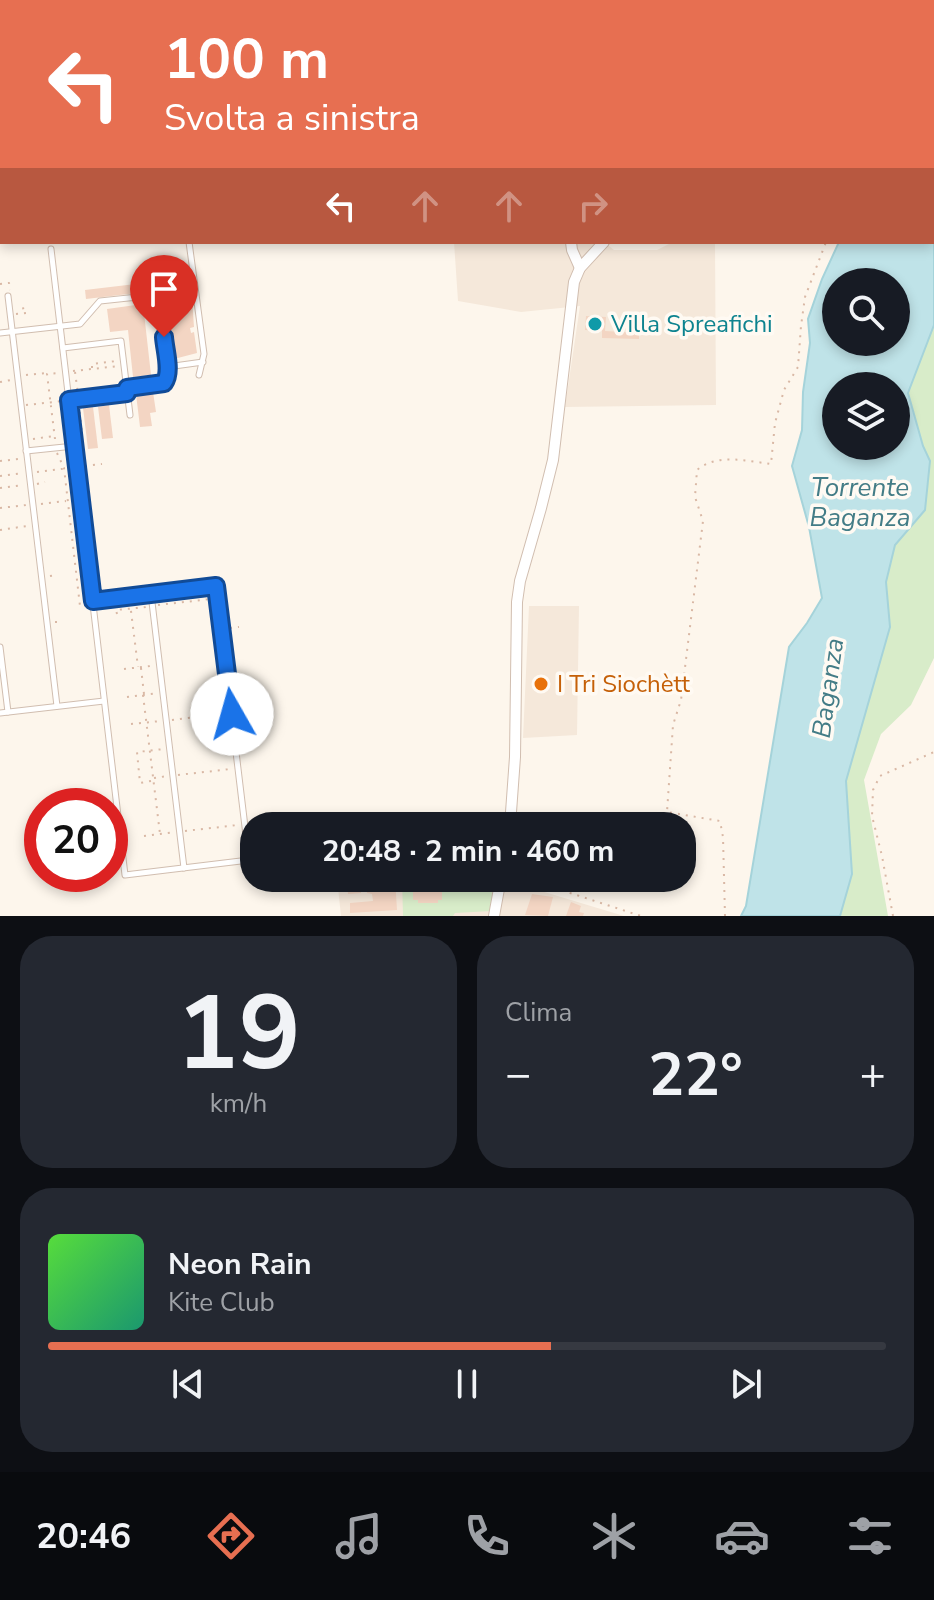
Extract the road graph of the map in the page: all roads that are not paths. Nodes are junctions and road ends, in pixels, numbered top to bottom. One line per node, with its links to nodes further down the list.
1 (189, 244): 6 (lane)
2 (571, 244): 5 (street)
3 (602, 244): 5 (street)
4 (51, 249): 9 (lane)
5 (580, 268): 28 (street)
6 (194, 285): 8 (lane); 13 (lane)
7 (8, 296): 10 (lane)
8 (161, 299): 9 (lane); 14 (lane)
9 (60, 327): 10 (lane); 12 (lane)
10 (12, 332): 11 (lane); 20 (lane)
11 (0, 333)
12 (63, 348): 16 (lane); 17 (lane)
13 (203, 362): 14 (lane); 15 (lane)
14 (167, 367): 16 (lane)
15 (199, 375)
16 (127, 390): 17 (lane); 18 (lane)
17 (69, 400): 19 (lane)
18 (130, 415)
19 (74, 446): 20 (lane); 22 (lane)
20 (26, 451): 25 (lane)
21 (151, 594): 22 (lane); 29 (lane); 29 (lane)
22 (93, 601): 24 (lane)
23 (0, 647): 26 (lane)
24 (104, 701): 25 (lane); 29 (lane)
25 (57, 706): 26 (lane)
26 (8, 712): 27 (lane)
27 (0, 713)
28 (511, 812)
29 (184, 868)
30 (498, 892): 31 (street)
31 (494, 916)

